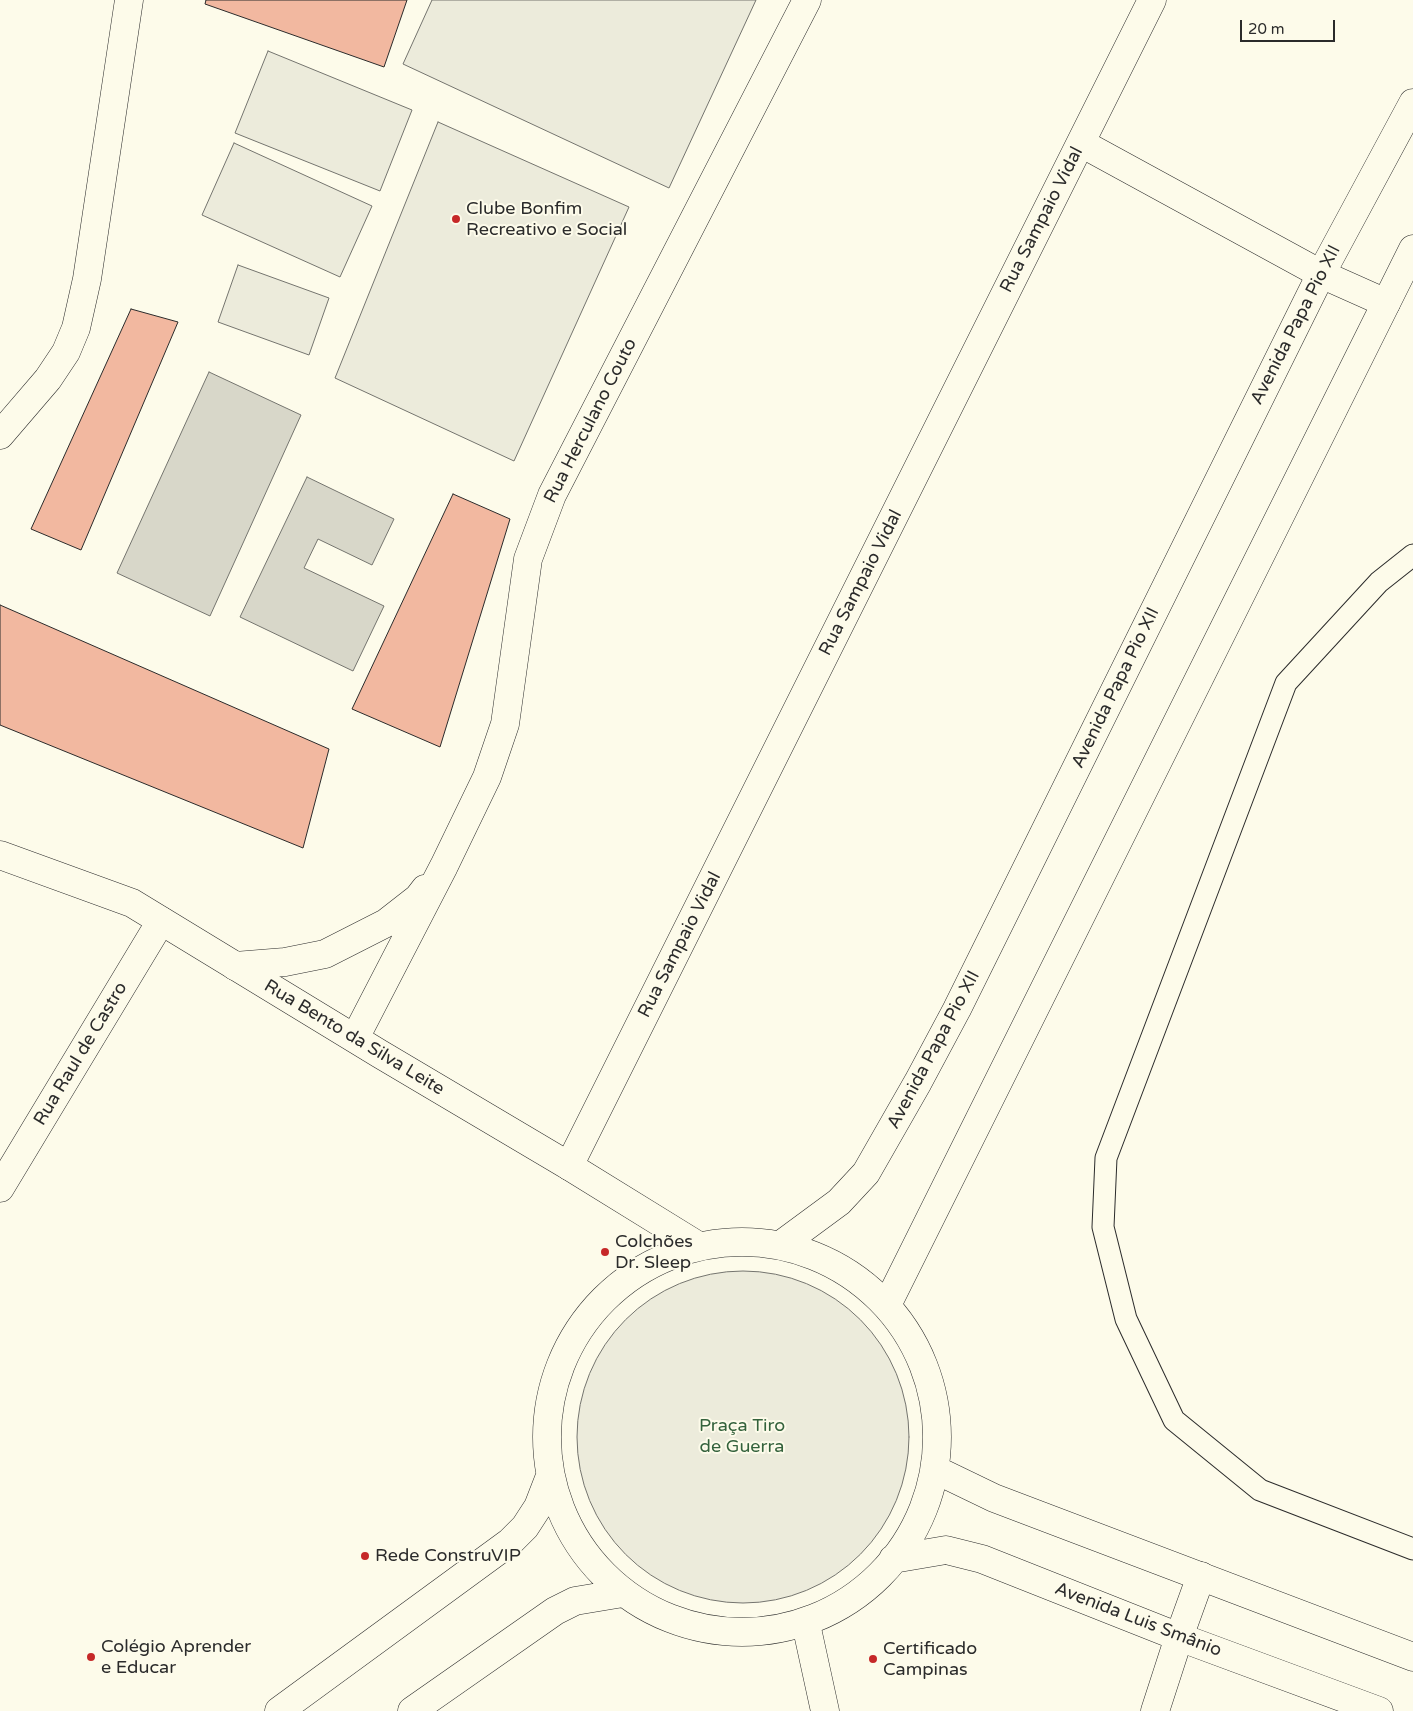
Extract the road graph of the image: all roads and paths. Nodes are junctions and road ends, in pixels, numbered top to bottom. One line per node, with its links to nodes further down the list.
1 (129, 0): 9 (street)
2 (807, 0): 12 (street, Rua Herculano Couto)
3 (1152, 0): 5 (street, Rua Sampaio Vidal)
4 (1413, 103): 7 (street, Avenida Papa Pio XII)
5 (1081, 143): 7 (street); 16 (street, Rua Sampaio Vidal)
6 (1413, 249): 8 (street)
7 (1321, 274): 8 (street); 18 (street, Avenida Papa Pio XII)
8 (1386, 303): 20 (street)
9 (0, 435)
10 (1413, 555): 23 (street)
11 (0, 855): 13 (street, Rua Bento da Silva Leite)
12 (444, 866): 14 (street, Rua Herculano Couto); 15 (street, Rua Herculano Couto)
13 (161, 921): 14 (street, Rua Bento da Silva Leite); 17 (street, Rua Raul de Castro)
14 (235, 966): 15 (street, Rua Bento da Silva Leite)
15 (355, 1038): 16 (street, Rua Bento da Silva Leite)
16 (569, 1166): 19 (street, Rua Bento da Silva Leite)
17 (0, 1188)
18 (782, 1244): 19 (street); 20 (street)
19 (697, 1245): 22 (street)
20 (888, 1305): 21 (street)
21 (936, 1470): 24 (street); 25 (street)
22 (550, 1476): 26 (street); 30 (street)
23 (1413, 1549)
24 (893, 1559): 27 (street); 28 (street, Avenida Luis Smânio)
25 (1202, 1576): 28 (street); 29 (street)
26 (622, 1593): 27 (street); 31 (street)
27 (806, 1624): 32 (street)
28 (1179, 1637): 33 (street); 34 (street, Avenida Luis Smânio)
29 (1413, 1657)
30 (279, 1711)
31 (412, 1711)
32 (825, 1711)
33 (1155, 1711)
34 (1379, 1711)

